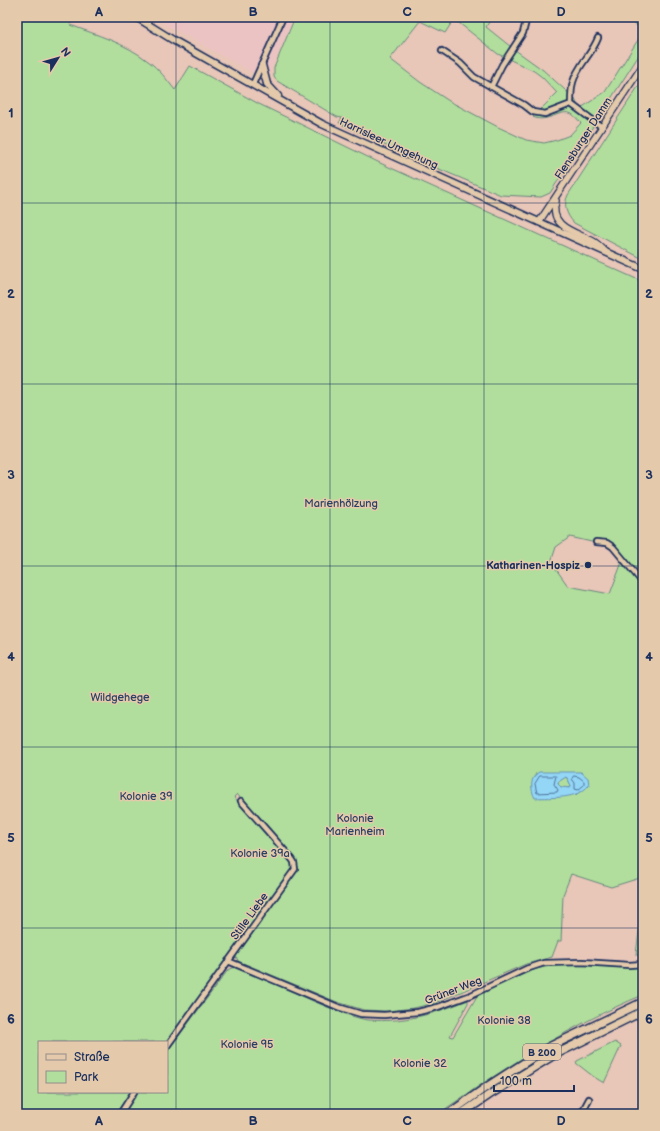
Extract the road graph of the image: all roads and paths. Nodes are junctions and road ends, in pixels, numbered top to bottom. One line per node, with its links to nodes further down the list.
1 (136, 17): 8 (main road, Harrisleer Umgehung)
2 (283, 17): 6 (street)
3 (527, 17): 9 (street)
4 (598, 38): 11 (street)
5 (442, 50): 9 (street)
6 (262, 65): 8 (street); 10 (main road)
7 (643, 65): 12 (street, Flensburger Damm)
8 (253, 84): 10 (main road, Harrisleer Umgehung)
9 (491, 87): 11 (street)
10 (282, 100): 14 (main road, Harrisleer Umgehung)
11 (571, 104): 12 (street)
12 (602, 127): 13 (street, Flensburger Damm)
13 (558, 195): 14 (street, Flensburger Damm); 15 (street)
14 (539, 222): 15 (main road, Harrisleer Umgehung)
15 (607, 252): 16 (main road, Harrisleer Umgehung)
16 (643, 269)
17 (596, 542): 18 (street)
18 (643, 583)
19 (241, 801): 20 (street, Stille Liebe)
20 (228, 961): 21 (street, Grüner Weg); 24 (street, Stille Liebe)
21 (643, 964)
22 (643, 1002): 28 (highway, B 200)
23 (643, 1011): 29 (highway, B 200)
24 (168, 1045)
25 (133, 1093): 27 (street)
26 (589, 1100): 30 (street)
27 (120, 1114)
28 (448, 1114)
29 (461, 1114)
30 (581, 1114)

